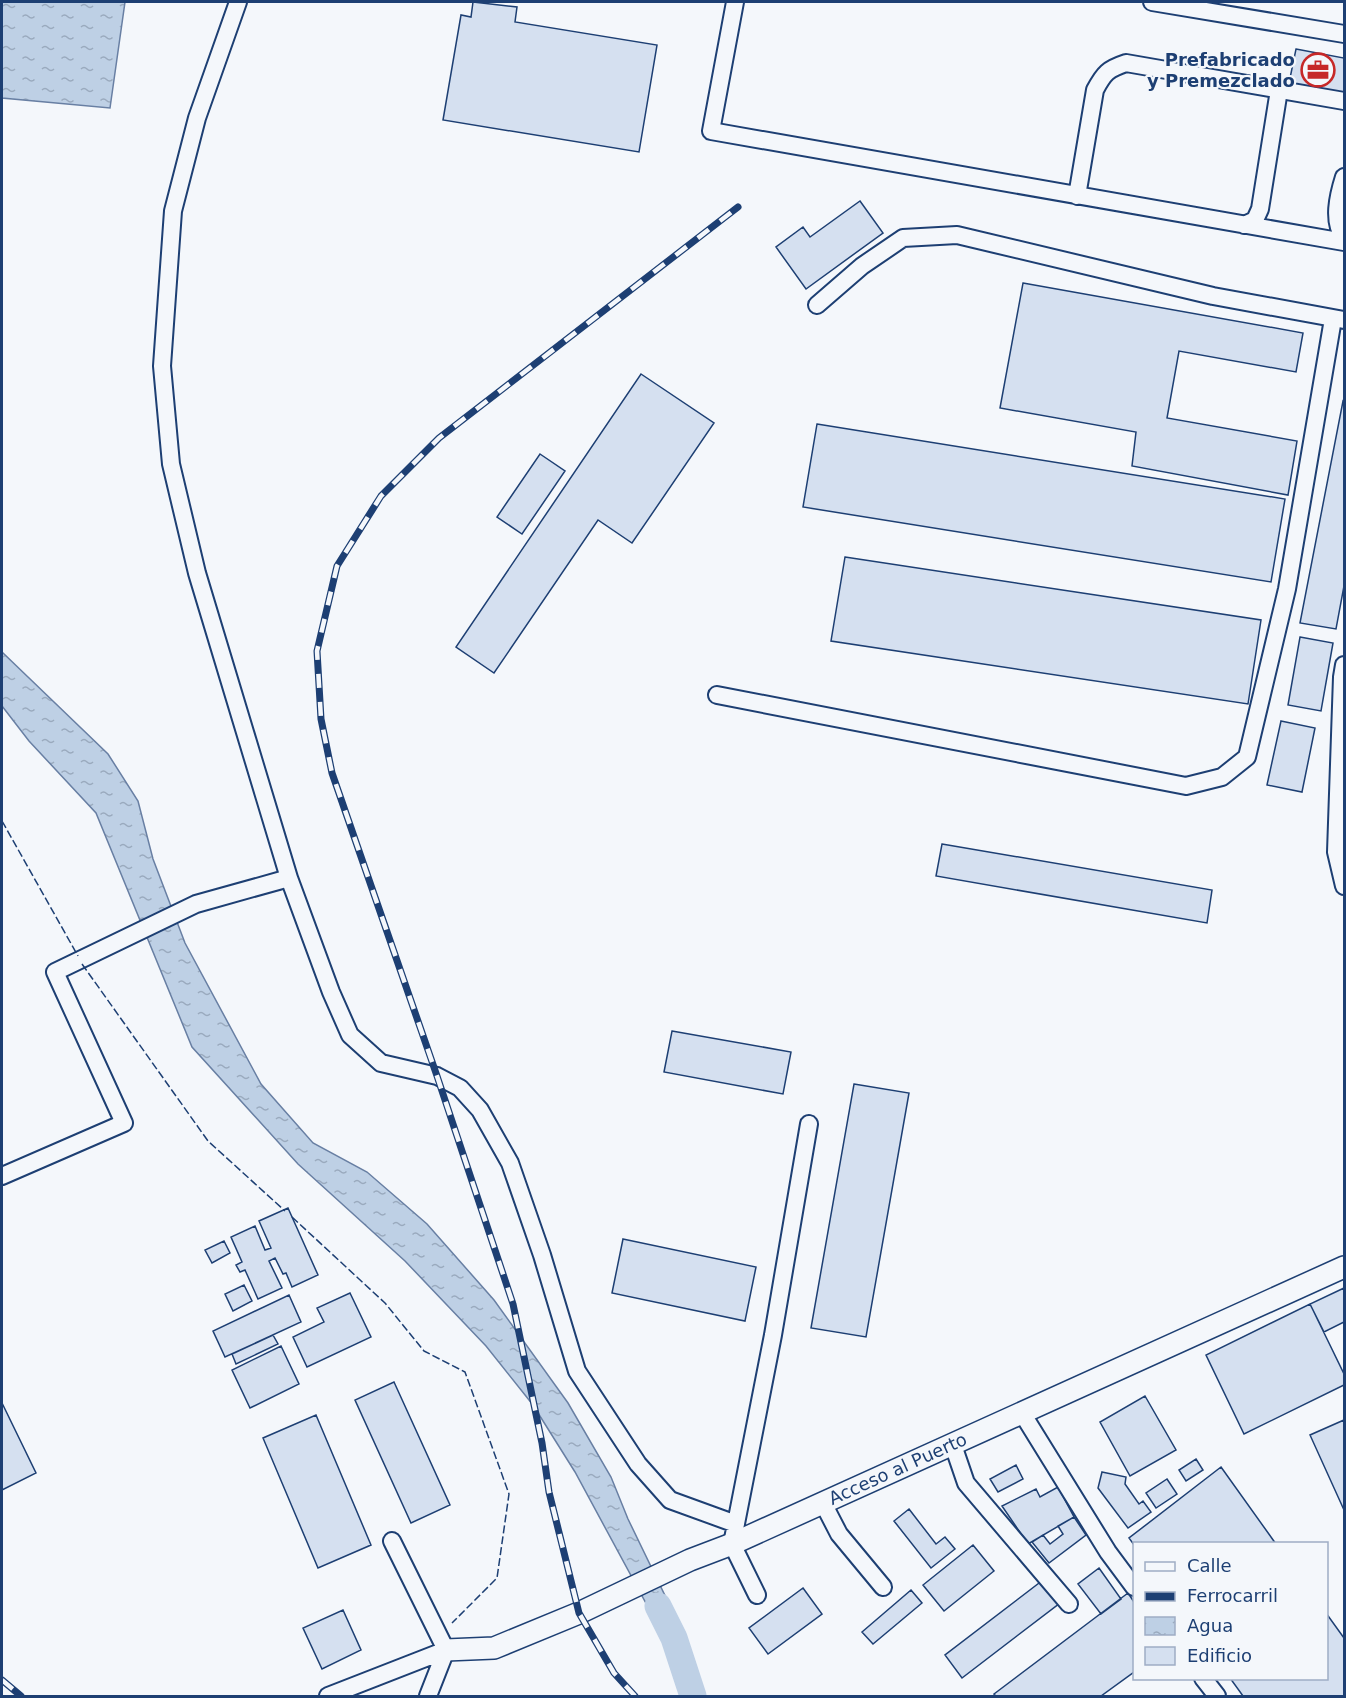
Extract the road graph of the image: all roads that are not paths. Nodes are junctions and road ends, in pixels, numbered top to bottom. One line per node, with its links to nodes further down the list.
1 (238, 2): 15 (street)
2 (735, 2): 8 (street)
3 (1152, 2): 4 (street)
4 (1344, 34)
5 (1279, 90): 6 (street); 8 (street); 9 (street)
6 (1344, 101)
7 (1344, 177): 10 (street)
8 (1077, 196): 9 (street)
9 (1244, 225): 10 (street)
10 (1344, 240)
11 (817, 305): 12 (street)
12 (1339, 320): 14 (street)
13 (1344, 665): 16 (street)
14 (717, 695)
15 (289, 878): 18 (street); 23 (street)
16 (1344, 886)
17 (809, 1124): 23 (street)
18 (2, 1176)
19 (1344, 1268): 20 (main road, Acceso al Puerto)
20 (1022, 1413): 21 (main road, Acceso al Puerto); 25 (street)
21 (952, 1445): 22 (main road, Acceso al Puerto); 28 (street)
22 (823, 1503): 23 (main road, Acceso al Puerto); 26 (street)
23 (734, 1534): 27 (street); 29 (main road, Acceso al Puerto)
24 (392, 1541): 29 (street)
25 (1133, 1586)
26 (883, 1587)
27 (757, 1595)
28 (1070, 1604)
29 (446, 1650): 31 (street); 32 (street)
30 (1205, 1680): 33 (street)
31 (328, 1696)
32 (428, 1696)
33 (1217, 1696)

